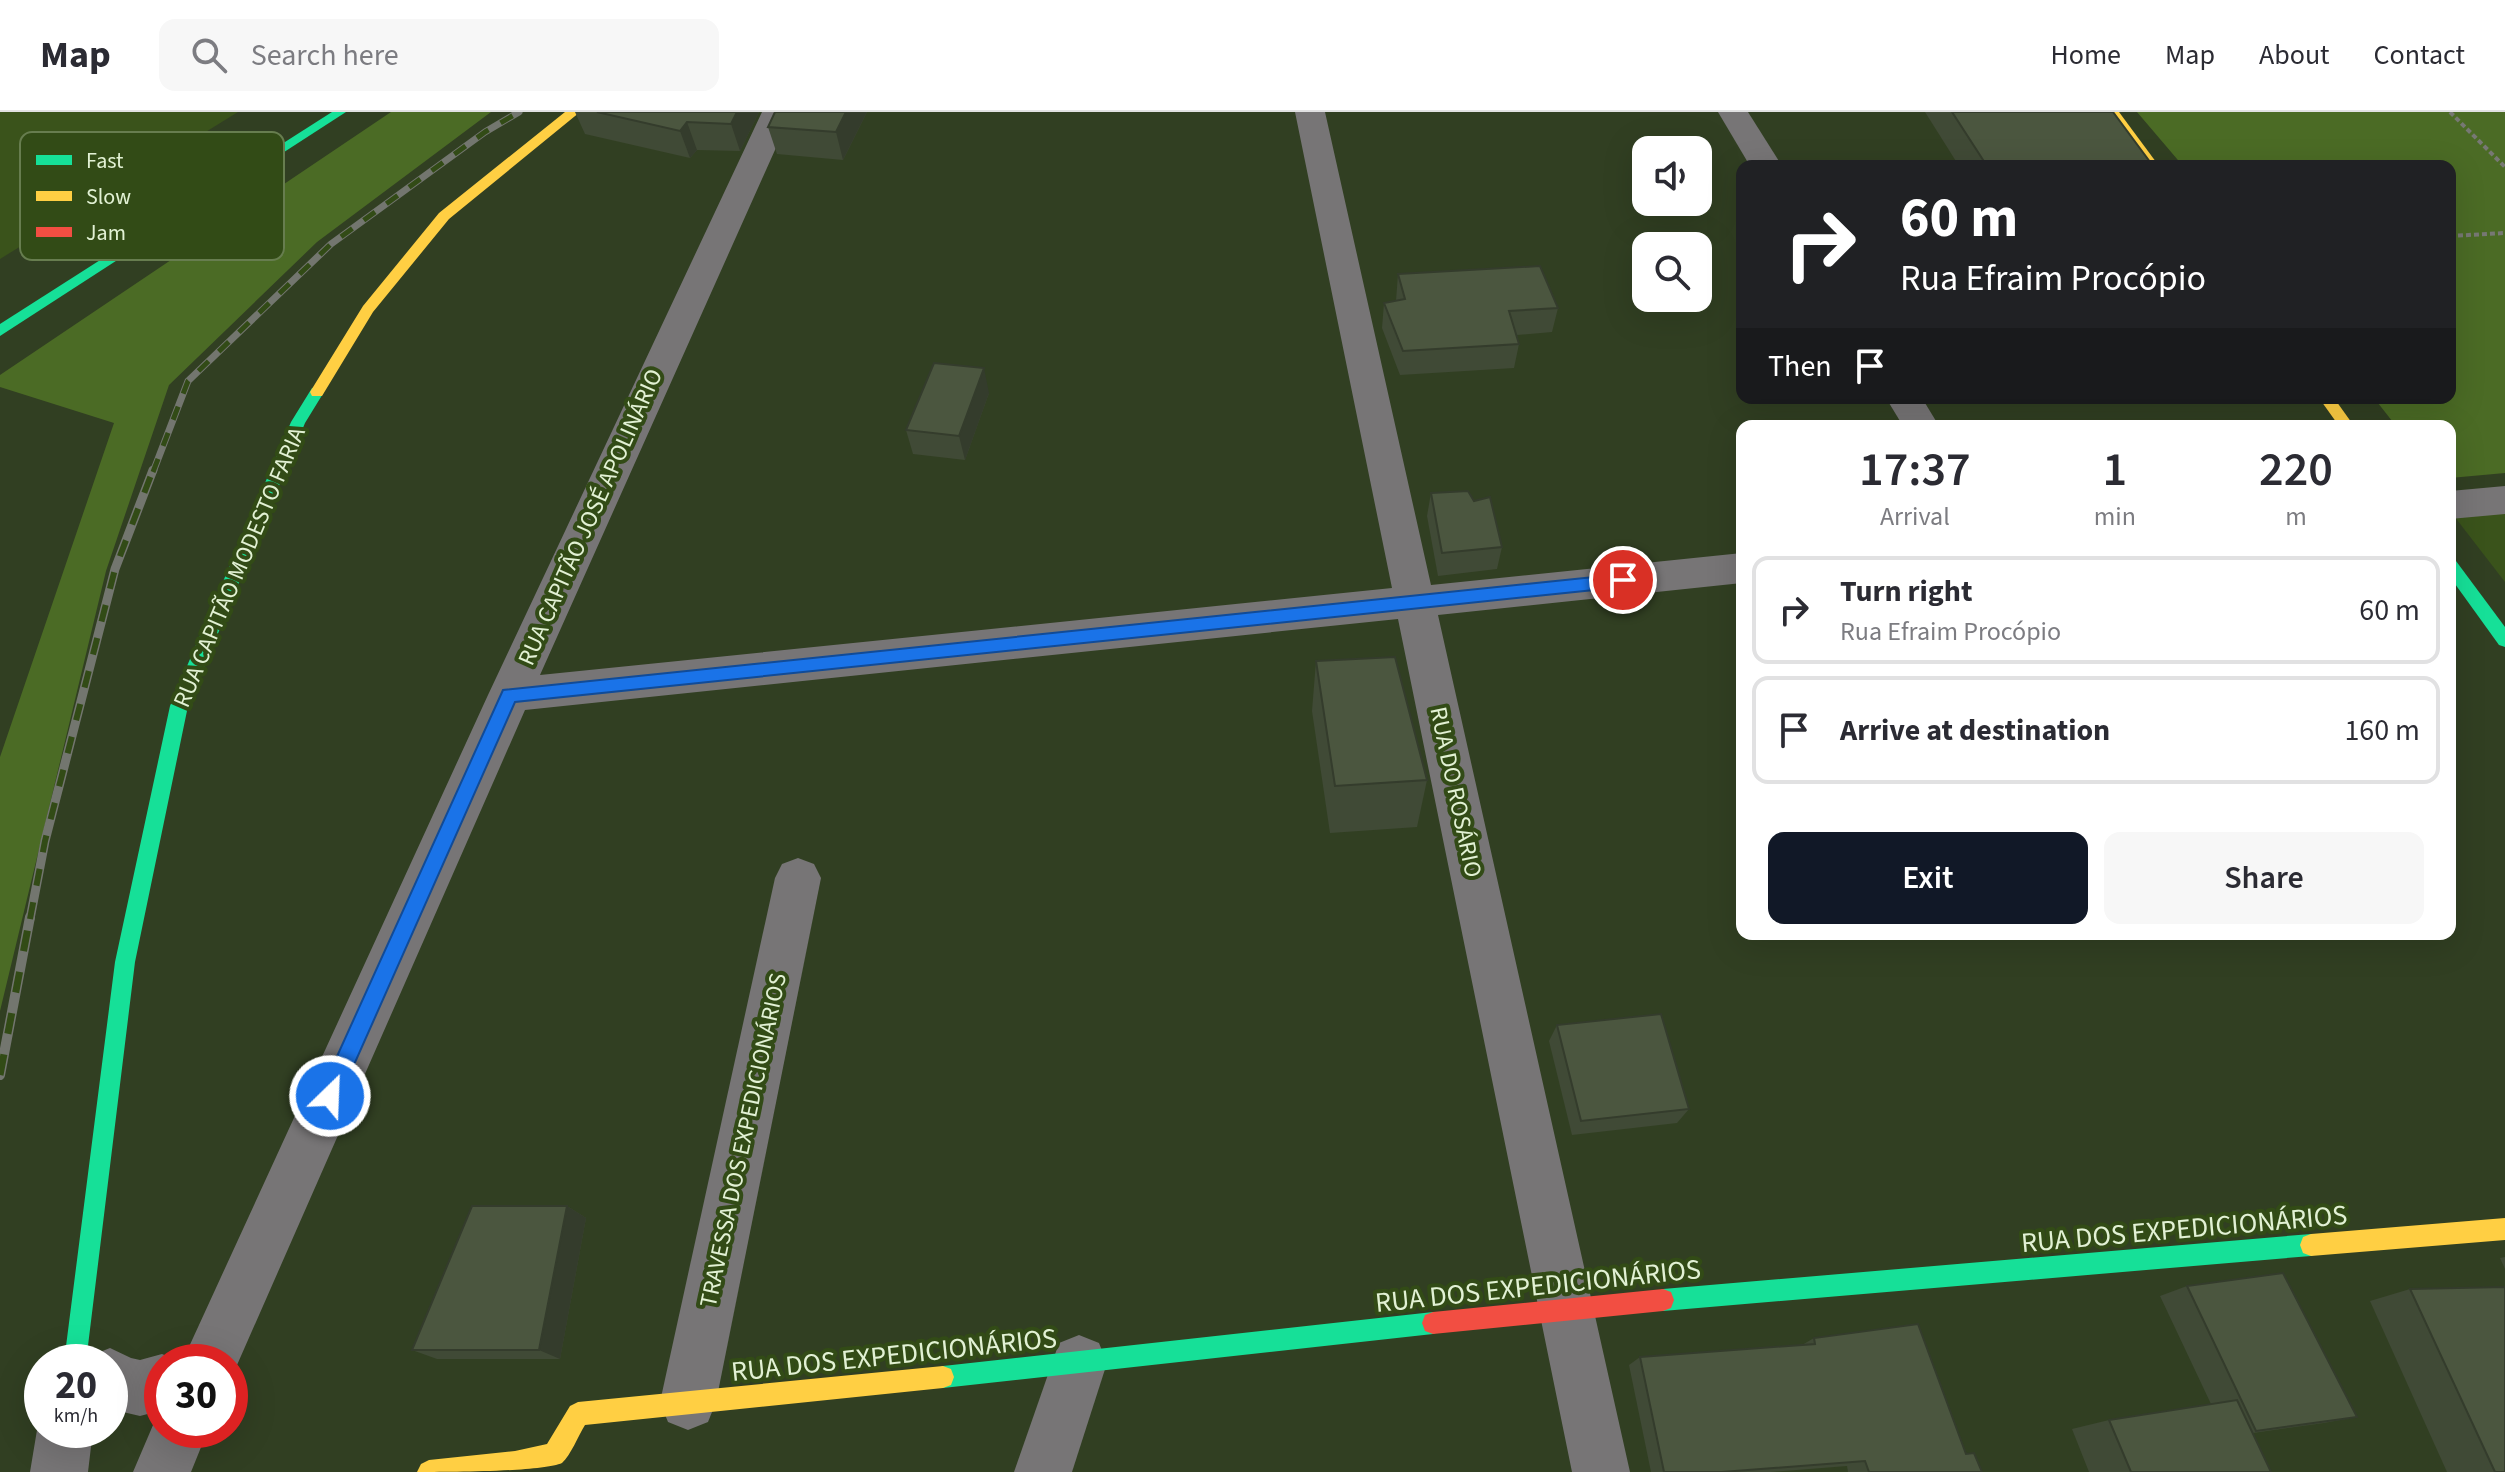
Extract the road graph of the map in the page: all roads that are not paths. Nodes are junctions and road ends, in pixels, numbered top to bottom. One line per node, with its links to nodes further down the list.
1 (340, 112): 7 (street)
2 (574, 112): 21 (street, RUA CAPITÃO MODESTO FARIA)
3 (777, 112): 18 (street, RUA CAPITÃO JOSÉ APOLINÁRIO)
4 (1310, 112): 16 (street, RUA DO ROSÁRIO)
5 (1733, 112): 8 (street)
6 (2113, 112): 9 (street)
7 (284, 148)
8 (1762, 160)
9 (2149, 160)
10 (110, 260): 11 (street)
11 (0, 331)
12 (2505, 500): 13 (street)
13 (2456, 504)
14 (1736, 569): 16 (street)
15 (2456, 573): 17 (street)
16 (1415, 602): 18 (street); 22 (street, RUA DO ROSÁRIO)
17 (2505, 640)
18 (509, 695): 25 (street, RUA CAPITÃO JOSÉ APOLINÁRIO)
19 (798, 878): 27 (street, TRAVESSA DOS EXPEDICIONÁRIOS)
20 (2505, 1229): 22 (street, RUA DOS EXPEDICIONÁRIOS)
21 (87, 1285): 23 (street, RUA CAPITÃO MODESTO FARIA); 24 (street)
22 (1566, 1308): 26 (street, RUA DOS EXPEDICIONÁRIOS); 32 (street, RUA DO ROSÁRIO)
23 (78, 1344)
24 (98, 1344)
25 (215, 1344)
26 (1079, 1363): 27 (street, RUA DOS EXPEDICIONÁRIOS); 31 (street)
27 (688, 1402): 30 (street, RUA DOS EXPEDICIONÁRIOS)
28 (62, 1448): 29 (street)
29 (59, 1472)
30 (429, 1472)
31 (1043, 1472)
32 (1601, 1472)

